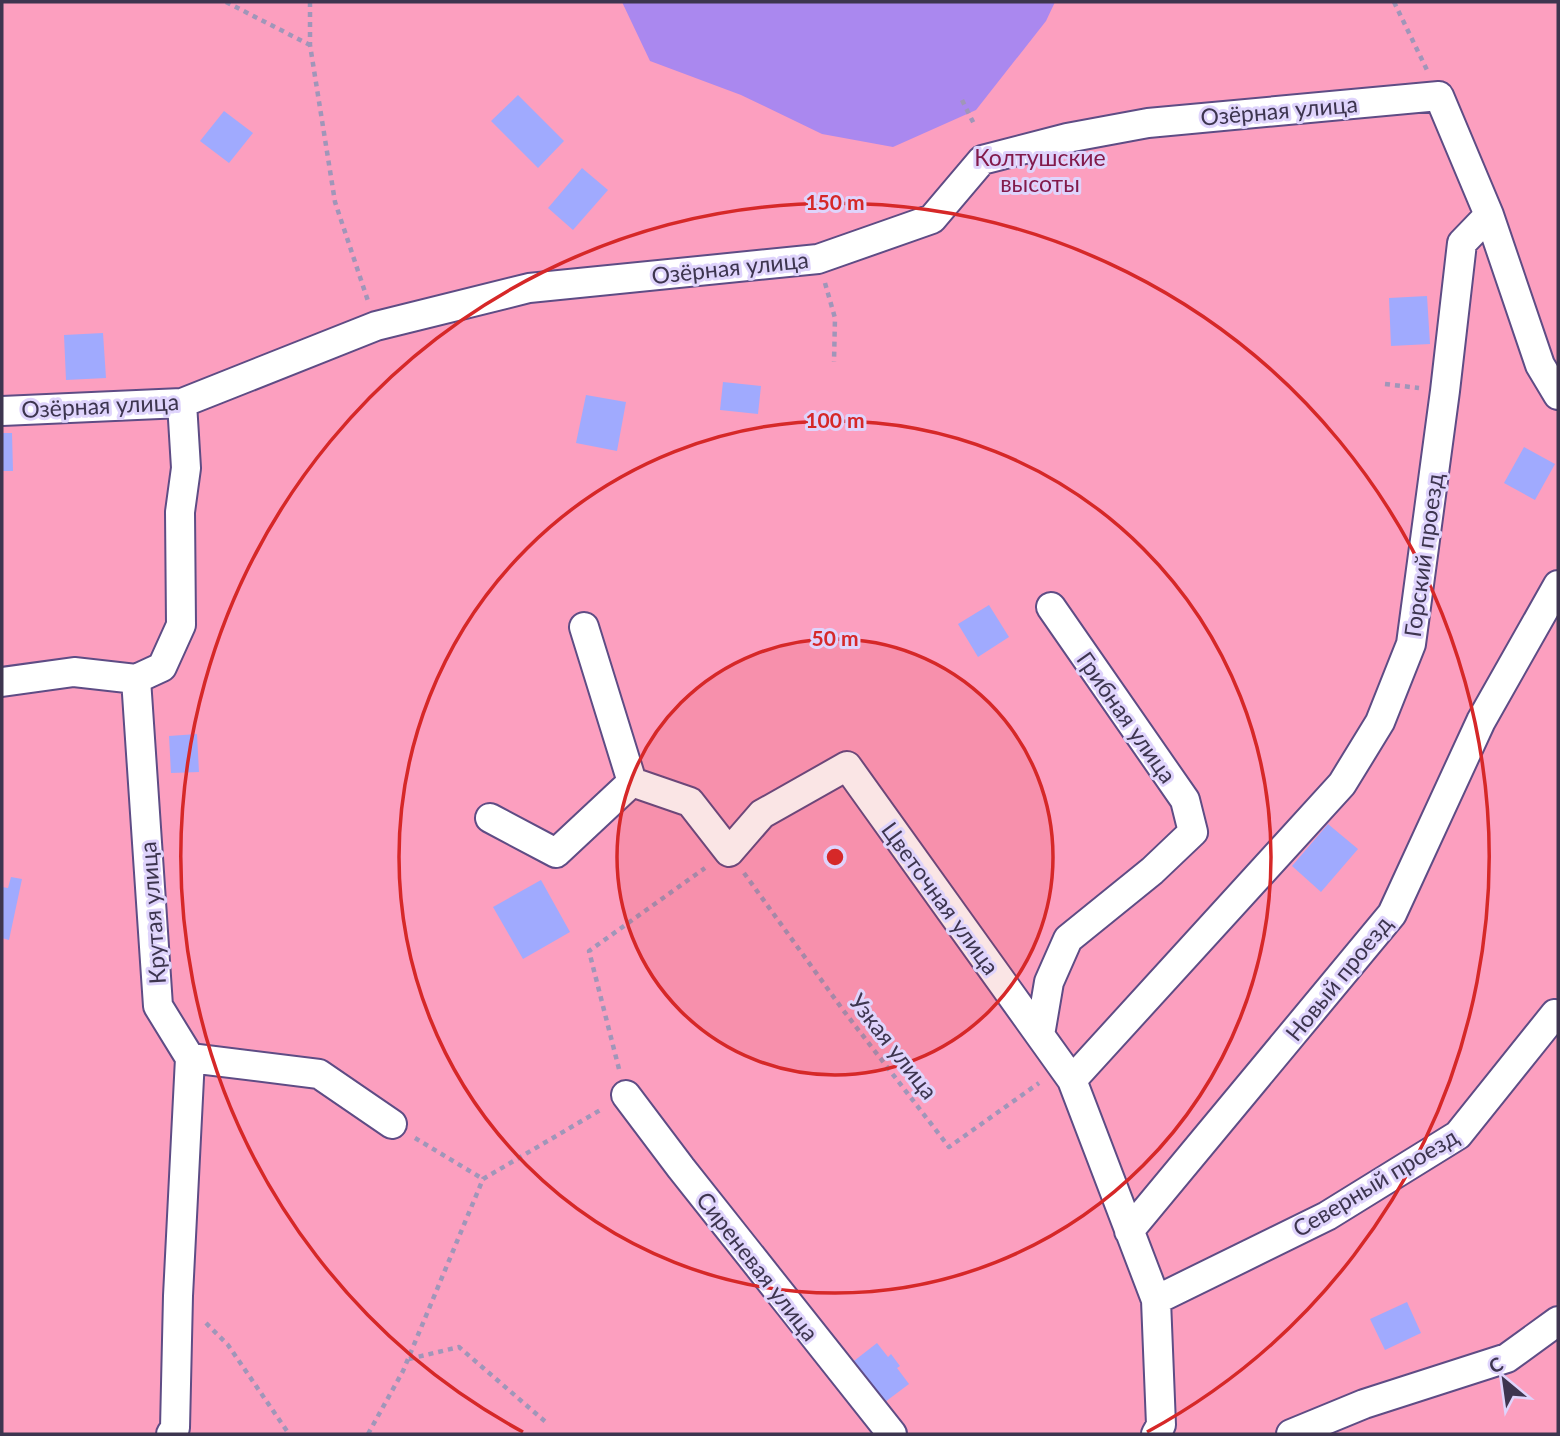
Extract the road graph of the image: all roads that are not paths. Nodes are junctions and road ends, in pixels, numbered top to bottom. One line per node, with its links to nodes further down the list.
1 (1489, 215): 2 (street); 3 (street, Озёрная улица); 15 (street, Горский проезд)
2 (1558, 395)
3 (182, 403): 4 (street, Озёрная улица); 8 (street)
4 (2, 411)
5 (1558, 585): 18 (street, Новый проезд)
6 (1051, 607): 13 (street, Грибная улица)
7 (584, 627): 10 (street)
8 (136, 679): 9 (street); 14 (street, Крутая улица)
9 (2, 682)
10 (632, 782): 11 (street); 13 (street, Цветочная улица)
11 (490, 818)
12 (1555, 1014): 19 (street, Северный проезд)
13 (1040, 1035): 15 (street, Цветочная улица)
14 (190, 1058): 17 (street); 21 (street)
15 (1067, 1073): 18 (street, Цветочная улица)
16 (626, 1095): 22 (street, Сиреневая улица)
17 (392, 1124)
18 (1129, 1231): 19 (street, Цветочная улица)
19 (1156, 1300): 23 (street, Цветочная улица)
20 (1558, 1321): 24 (street)
21 (171, 1434)
22 (892, 1434)
23 (1156, 1434)
24 (1291, 1434)

